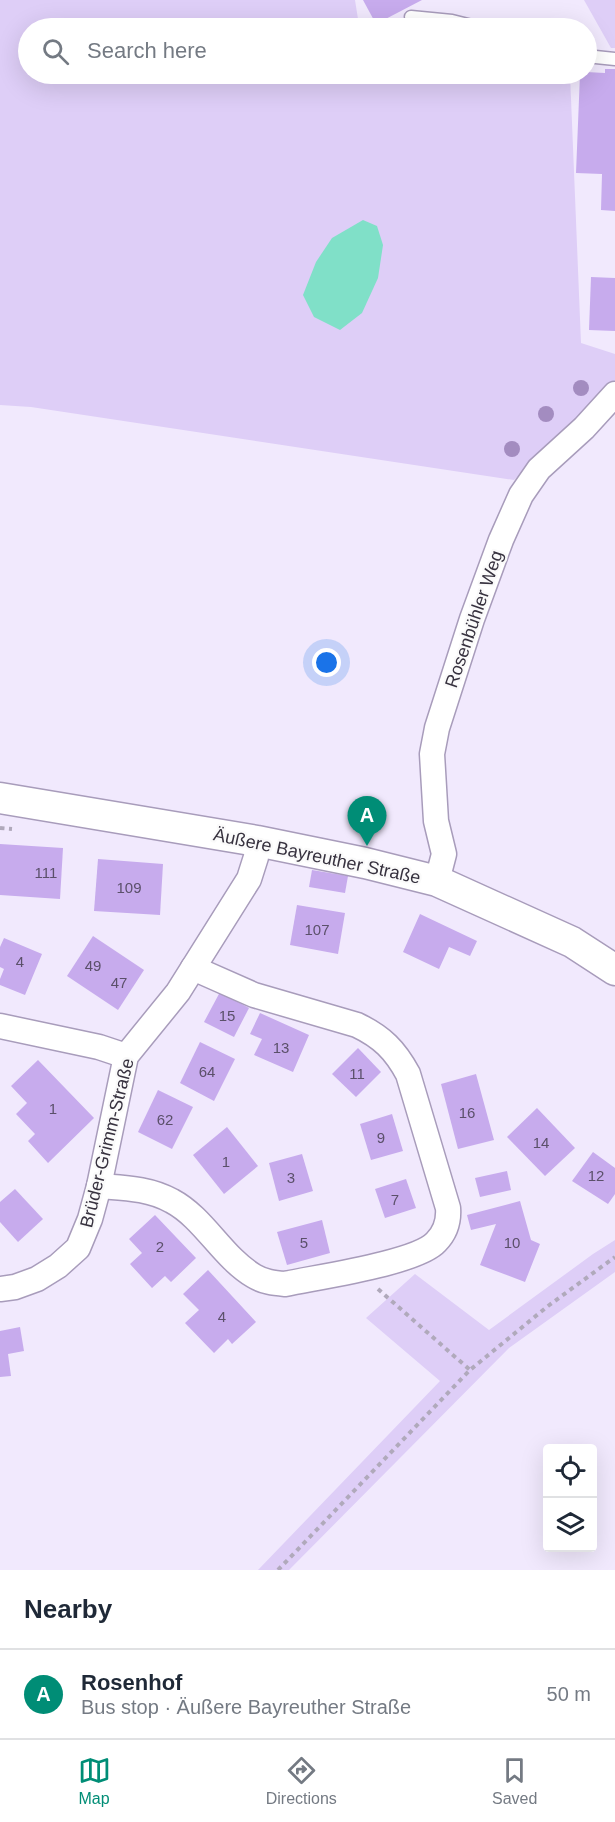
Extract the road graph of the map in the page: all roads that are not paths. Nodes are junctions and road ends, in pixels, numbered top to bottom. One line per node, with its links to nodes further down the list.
1 (411, 17): 2 (lane)
2 (421, 18)
3 (597, 57): 4 (lane)
4 (615, 59)
5 (615, 394): 8 (street, Rosenbühler Weg)
6 (0, 798): 7 (street, Äußere Bayreuther Straße)
7 (257, 841): 8 (street, Äußere Bayreuther Straße); 9 (street, Brüder-Grimm-Straße)
8 (437, 881): 10 (street, Äußere Bayreuther Straße)
9 (193, 968): 12 (street, Brüder-Grimm-Straße); 13 (street)
10 (615, 970)
11 (0, 1026): 12 (street)
12 (126, 1056): 13 (street, Brüder-Grimm-Straße)
13 (99, 1186): 14 (street, Brüder-Grimm-Straße)
14 (0, 1289)

